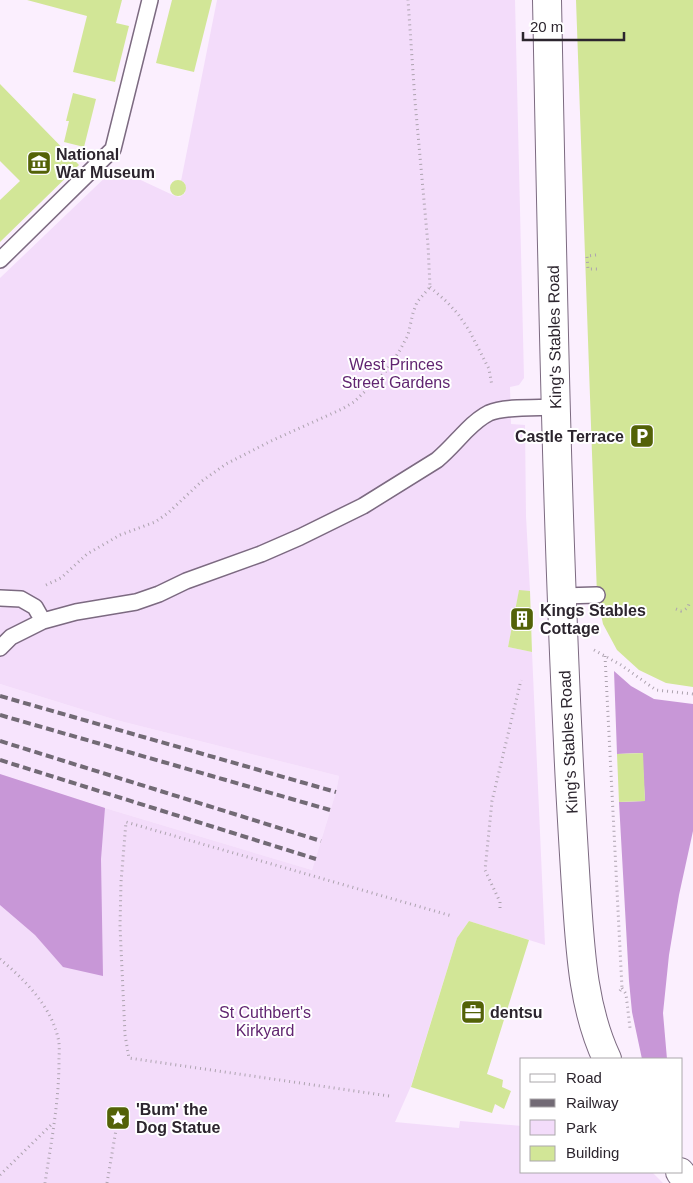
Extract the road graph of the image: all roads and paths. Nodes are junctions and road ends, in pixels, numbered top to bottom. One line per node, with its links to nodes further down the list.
1 (150, 0): 5 (lane)
2 (408, 0): 7 (path)
3 (547, 0): 9 (street, King's Stables Road)
4 (596, 255): 6 (path)
5 (0, 260)
6 (597, 269)
7 (430, 287): 8 (path); 13 (path)
8 (493, 392)
9 (556, 407): 11 (street, King's Stables Road); 16 (lane)
10 (597, 595): 11 (lane)
11 (562, 596): 17 (street, King's Stables Road)
12 (0, 598): 13 (lane)
13 (21, 598): 16 (lane)
14 (689, 604): 15 (path)
15 (676, 609)
16 (43, 621): 18 (lane)
17 (563, 633): 19 (path); 26 (street, King's Stables Road)
18 (0, 648)
19 (605, 656): 21 (path); 25 (path)
20 (521, 680): 22 (path)
21 (693, 694)
22 (500, 908)
23 (452, 916): 27 (path)
24 (0, 959): 29 (path)
25 (631, 1033)
26 (607, 1058)
27 (389, 1096)
28 (119, 1112): 32 (path)
29 (54, 1122): 30 (path); 31 (path)
30 (0, 1175)
31 (45, 1183)
32 (107, 1183)

